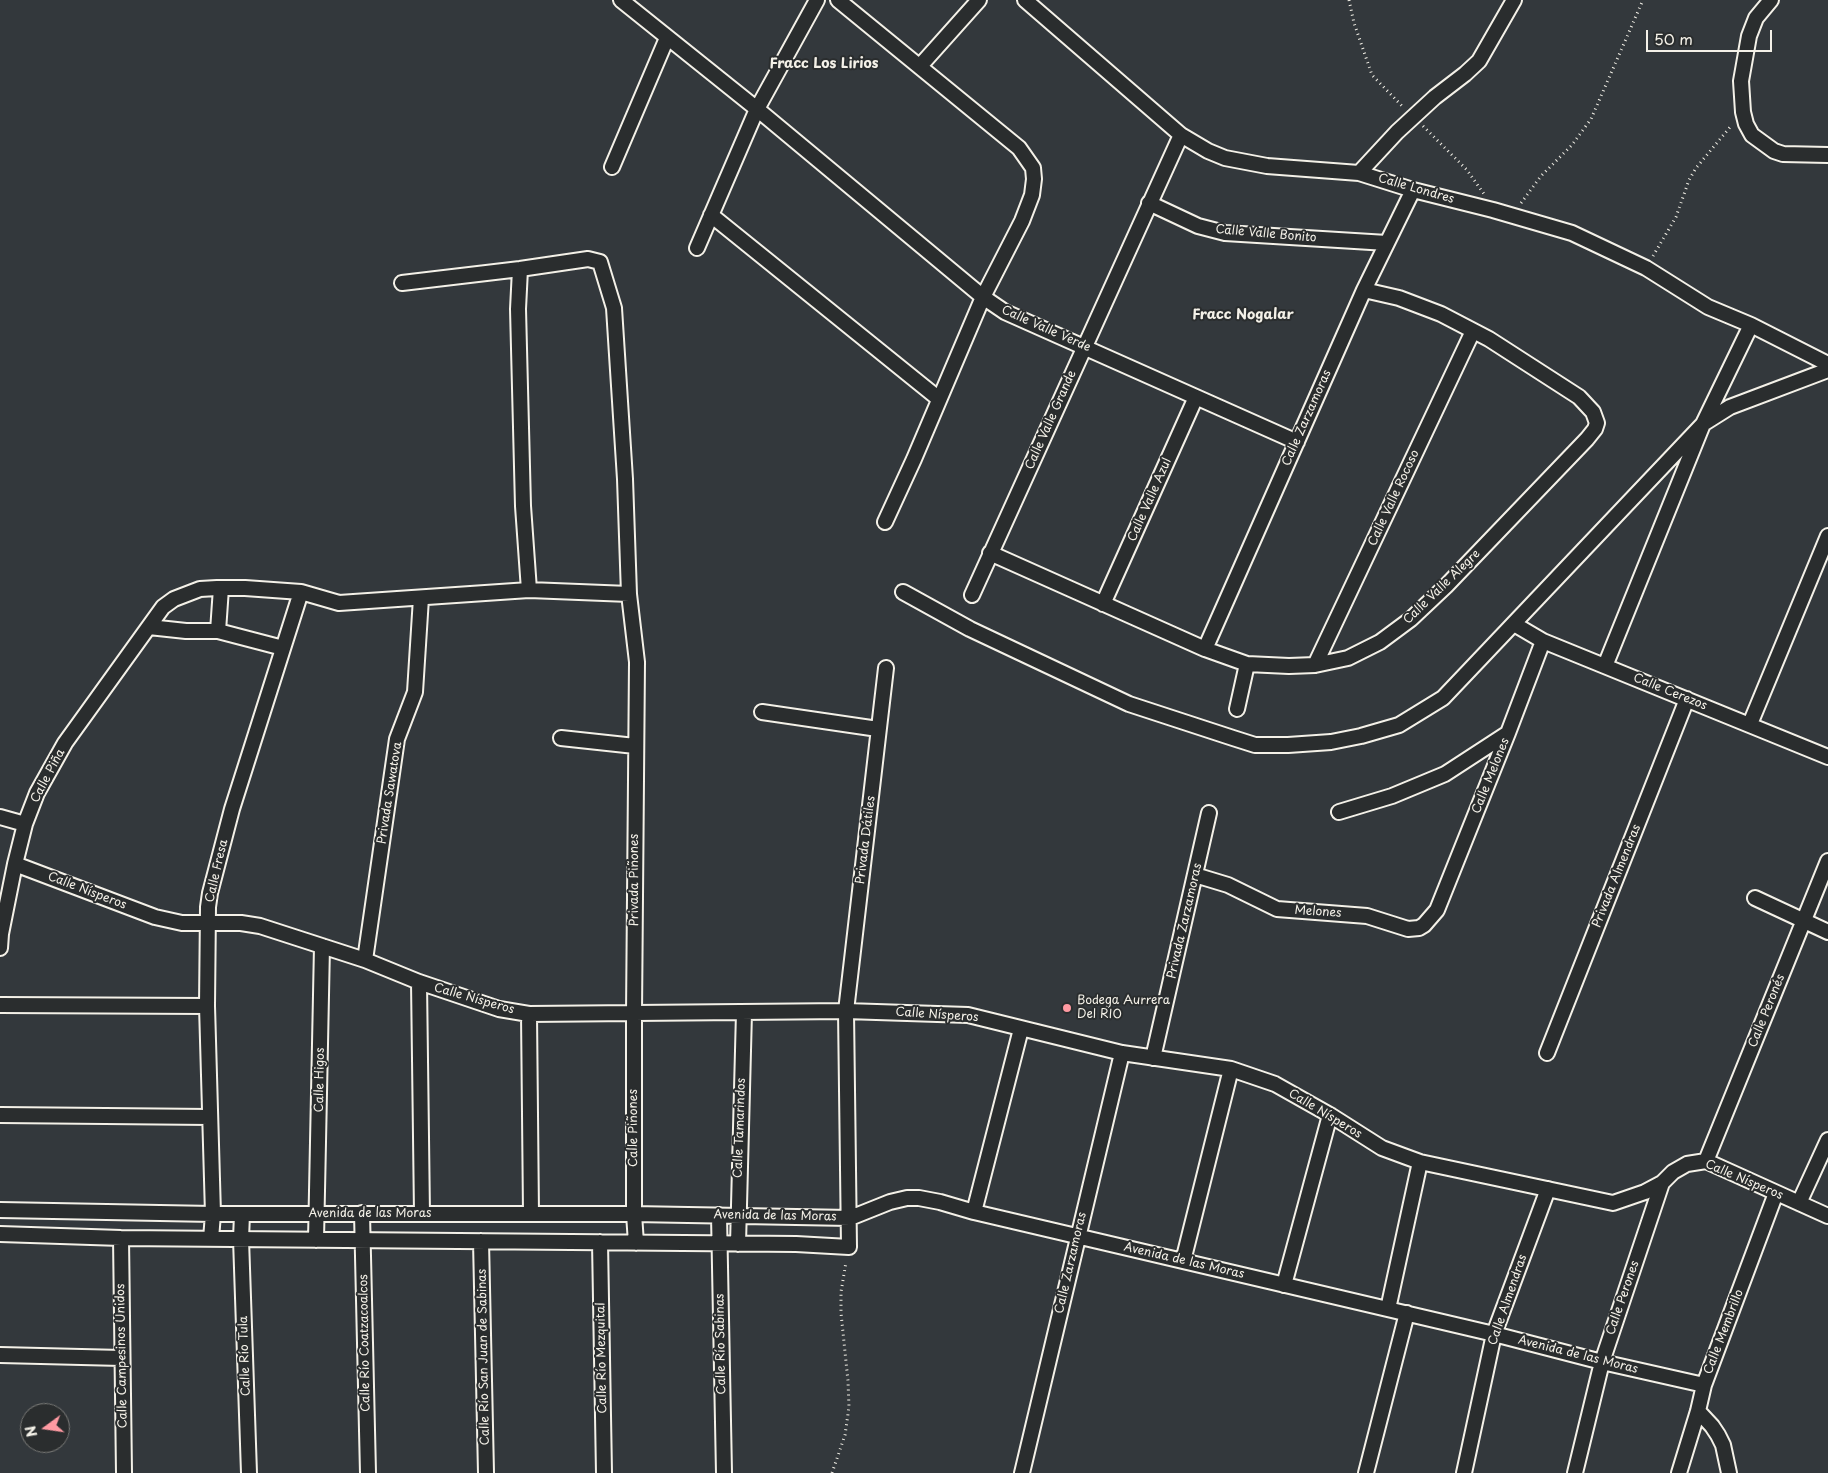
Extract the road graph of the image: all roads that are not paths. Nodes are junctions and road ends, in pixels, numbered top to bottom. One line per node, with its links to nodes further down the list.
1 (621, 0): 8 (street, Calle Valle Verde)
2 (817, 0): 10 (street)
3 (838, 0): 9 (street)
4 (979, 0): 9 (street)
5 (1025, 0): 11 (street, Calle Londres)
6 (1514, 0): 14 (street)
7 (1771, 0): 12 (street)
8 (667, 38): 10 (street, Calle Valle Verde); 13 (street)
9 (920, 66): 23 (street)
10 (757, 109): 17 (street); 23 (street, Calle Valle Verde)
11 (1181, 135): 14 (street, Calle Londres); 16 (street, Calle Valle Grande)
12 (1828, 155)
13 (612, 167)
14 (1359, 173): 15 (street, Calle Londres)
15 (1413, 190): 18 (street, Calle Zarzamoras); 24 (street, Calle Londres)
16 (1150, 204): 18 (street, Calle Valle Bonito); 26 (street, Calle Valle Grande)
17 (711, 214): 19 (street); 30 (street)
18 (1387, 243): 22 (street, Calle Zarzamoras)
19 (697, 248)
20 (520, 270): 21 (street); 37 (street); 40 (street, Privada Piñones)
21 (402, 283)
22 (1364, 290): 25 (street, Calle Valle Alegre); 32 (street, Calle Zarzamoras)
23 (983, 297): 26 (street, Calle Valle Verde); 30 (street)
24 (1751, 325): 27 (street, Calle Londres); 31 (street)
25 (1473, 331): 51 (street, Calle Valle Rocoso); 51 (street, Calle Valle Alegre)
26 (1085, 346): 29 (street, Calle Valle Verde); 35 (street, Calle Valle Grande)
27 (1828, 364)
28 (1828, 370): 31 (street)
29 (1196, 396): 32 (street, Calle Valle Verde); 43 (street, Calle Valle Azul)
30 (939, 399): 33 (street)
31 (1703, 424): 44 (street); 52 (street)
32 (1297, 442): 49 (street, Calle Zarzamoras)
33 (885, 522)
34 (1828, 536): 57 (street)
35 (990, 553): 41 (street, Calle Valle Grande); 43 (street, Calle Valle Alegre)
36 (221, 588): 38 (street, Calle Piña); 45 (street, Calle Piña); 46 (street)
37 (530, 590): 40 (street, Calle Piña); 42 (street, Calle Piña)
38 (301, 592): 42 (street, Calle Piña); 48 (street, Calle Fresa)
39 (902, 592): 44 (street)
40 (629, 594): 61 (street, Privada Piñones)
41 (972, 595)
42 (421, 598): 77 (street, Privada Sawatova)
43 (1104, 604): 49 (street, Calle Valle Alegre)
44 (1514, 624): 47 (street, Calle Cerezos)
45 (148, 627): 46 (street); 66 (street, Calle Piña)
46 (218, 632): 48 (street)
47 (1543, 642): 52 (street, Calle Cerezos); 59 (street, Calle Melones)
48 (282, 648): 73 (street, Calle Fresa)
49 (1205, 649): 50 (street, Calle Valle Alegre)
50 (1248, 664): 51 (street, Calle Valle Alegre); 55 (street)
51 (1315, 665)
52 (1605, 666): 54 (street, Calle Cerezos)
53 (886, 668): 58 (street, Privada Dátiles)
54 (1687, 699): 57 (street, Calle Cerezos); 87 (street, Privada Almendras)
55 (1237, 709)
56 (762, 712): 58 (street)
57 (1750, 724): 62 (street, Calle Cerezos)
58 (878, 729): 81 (street, Privada Dátiles)
59 (1508, 734): 63 (street); 71 (street, Calle Melones)
60 (561, 738): 61 (street)
61 (635, 746): 84 (street, Privada Piñones)
62 (1828, 757)
63 (1340, 812)
64 (1210, 813): 69 (street, Privada Zarzamoras)
65 (0, 817): 66 (street)
66 (24, 824): 68 (street, Calle Piña)
67 (1828, 861): 72 (street, Calle Peronés)
68 (15, 864): 73 (street, Calle Nísperos); 76 (street, Calle Piña)
69 (1195, 875): 71 (street, Melones); 88 (street, Privada Zarzamoras)
70 (1755, 898): 72 (street)
71 (1437, 910)
72 (1803, 922): 74 (street); 95 (street, Calle Peronés)
73 (208, 924): 75 (street, Calle Nísperos); 80 (street, Calle Fresa)
74 (1828, 932)
75 (322, 946): 77 (street, Calle Nísperos); 102 (street, Calle Higos)
76 (0, 948)
77 (365, 960): 78 (street, Calle Nísperos)
78 (419, 982): 83 (street, Calle Nísperos); 106 (street)
79 (0, 1005): 80 (street)
80 (207, 1006): 92 (street, Calle Fresa)
81 (846, 1011): 82 (street, Calle Nísperos); 85 (street, Calle Nísperos); 112 (street, Privada Dátiles)
82 (744, 1012): 84 (street, Calle Nísperos); 110 (street, Calle Tamarindos)
83 (529, 1014): 84 (street, Calle Nísperos); 107 (street)
84 (634, 1014): 108 (street, Calle Piñones)
85 (1021, 1029): 86 (street, Calle Nísperos); 101 (street)
86 (1122, 1053): 88 (street, Calle Nísperos); 114 (street, Calle Zarzamoras)
87 (1547, 1053)
88 (1153, 1058): 89 (street, Calle Nísperos)
89 (1231, 1069): 91 (street, Calle Nísperos); 126 (street)
90 (0, 1115): 92 (street)
91 (1330, 1115): 94 (street, Calle Nísperos); 127 (street)
92 (210, 1117): 104 (street, Calle Fresa)
93 (1828, 1140): 99 (street)
94 (1420, 1162): 97 (street, Calle Nísperos); 128 (street)
95 (1706, 1162): 96 (street, Calle Nísperos); 98 (street, Calle Nísperos)
96 (1662, 1183): 97 (street, Calle Nísperos); 133 (street, Calle Perones)
97 (1548, 1189): 130 (street, Calle Almendras)
98 (1776, 1193): 99 (street, Calle Nísperos); 134 (street, Calle Membrillo)
99 (1799, 1203): 111 (street, Calle Nísperos)
100 (0, 1210): 104 (street, Avenida de las Moras)
101 (974, 1212): 112 (street, Avenida de las Moras); 114 (street, Avenida de las Moras)
102 (317, 1213): 103 (street, Avenida de las Moras); 105 (street, Avenida de las Moras); 118 (street, Calle Higos)
103 (362, 1213): 106 (street, Avenida de las Moras); 119 (street, Calle Río Coatzacoalcos)
104 (213, 1214): 105 (street, Avenida de las Moras); 116 (street, Calle Fresa)
105 (242, 1214): 117 (street, Calle Río Tula)
106 (422, 1214): 107 (street, Avenida de las Moras)
107 (531, 1214): 108 (street, Avenida de las Moras)
108 (634, 1214): 109 (street, Avenida de las Moras); 122 (street, Calle Piñones)
109 (720, 1215): 110 (street, Avenida de las Moras); 123 (street, Calle Río Sabinas)
110 (738, 1215): 112 (street, Avenida de las Moras); 124 (street, Calle Tamarindos)
111 (1828, 1216)
112 (850, 1218): 125 (street, Privada Dátiles)
113 (0, 1234): 115 (street, Avenida de las Moras)
114 (1078, 1236): 126 (street, Avenida de las Moras); 142 (street, Calle Zarzamoras)
115 (120, 1238): 116 (street, Avenida de las Moras); 132 (street, Calle Campesinos Unidos)
116 (211, 1238): 117 (street, Avenida de las Moras)
117 (241, 1239): 118 (street, Avenida de las Moras); 137 (street, Calle Río Tula)
118 (316, 1240): 119 (street, Avenida de las Moras)
119 (362, 1240): 120 (street, Avenida de las Moras); 138 (street, Calle Río Coatzacoalcos)
120 (481, 1241): 121 (street, Avenida de las Moras); 139 (street, Calle Río San Juan de Sabinas)
121 (600, 1242): 122 (street, Avenida de las Moras); 140 (street, Calle Río Mezquital)
122 (636, 1243): 123 (street, Avenida de las Moras)
123 (719, 1244): 124 (street, Avenida de las Moras); 141 (street, Calle Río Sabinas)
124 (738, 1244): 125 (street, Avenida de las Moras)
125 (849, 1247)
126 (1183, 1261): 127 (street, Avenida de las Moras)
127 (1284, 1285): 128 (street, Avenida de las Moras)
128 (1388, 1309): 129 (street, Avenida de las Moras)
129 (1407, 1313): 130 (street, Avenida de las Moras); 143 (street)
130 (1494, 1334): 133 (street, Avenida de las Moras); 144 (street, Calle Almendras)
131 (0, 1355): 132 (street)
132 (122, 1358): 136 (street, Calle Campesinos Unidos)
133 (1602, 1362): 134 (street, Avenida de las Moras); 145 (street, Calle Perones)
134 (1704, 1385): 135 (street, Calle Membrillo)
135 (1698, 1412): 146 (street, Calle Membrillo); 147 (street)
136 (124, 1473)
137 (248, 1473)
138 (368, 1473)
139 (486, 1473)
140 (604, 1473)
141 (724, 1473)
142 (1022, 1473)
143 (1366, 1473)
144 (1464, 1473)
145 (1575, 1473)
146 (1679, 1473)
147 (1729, 1473)

